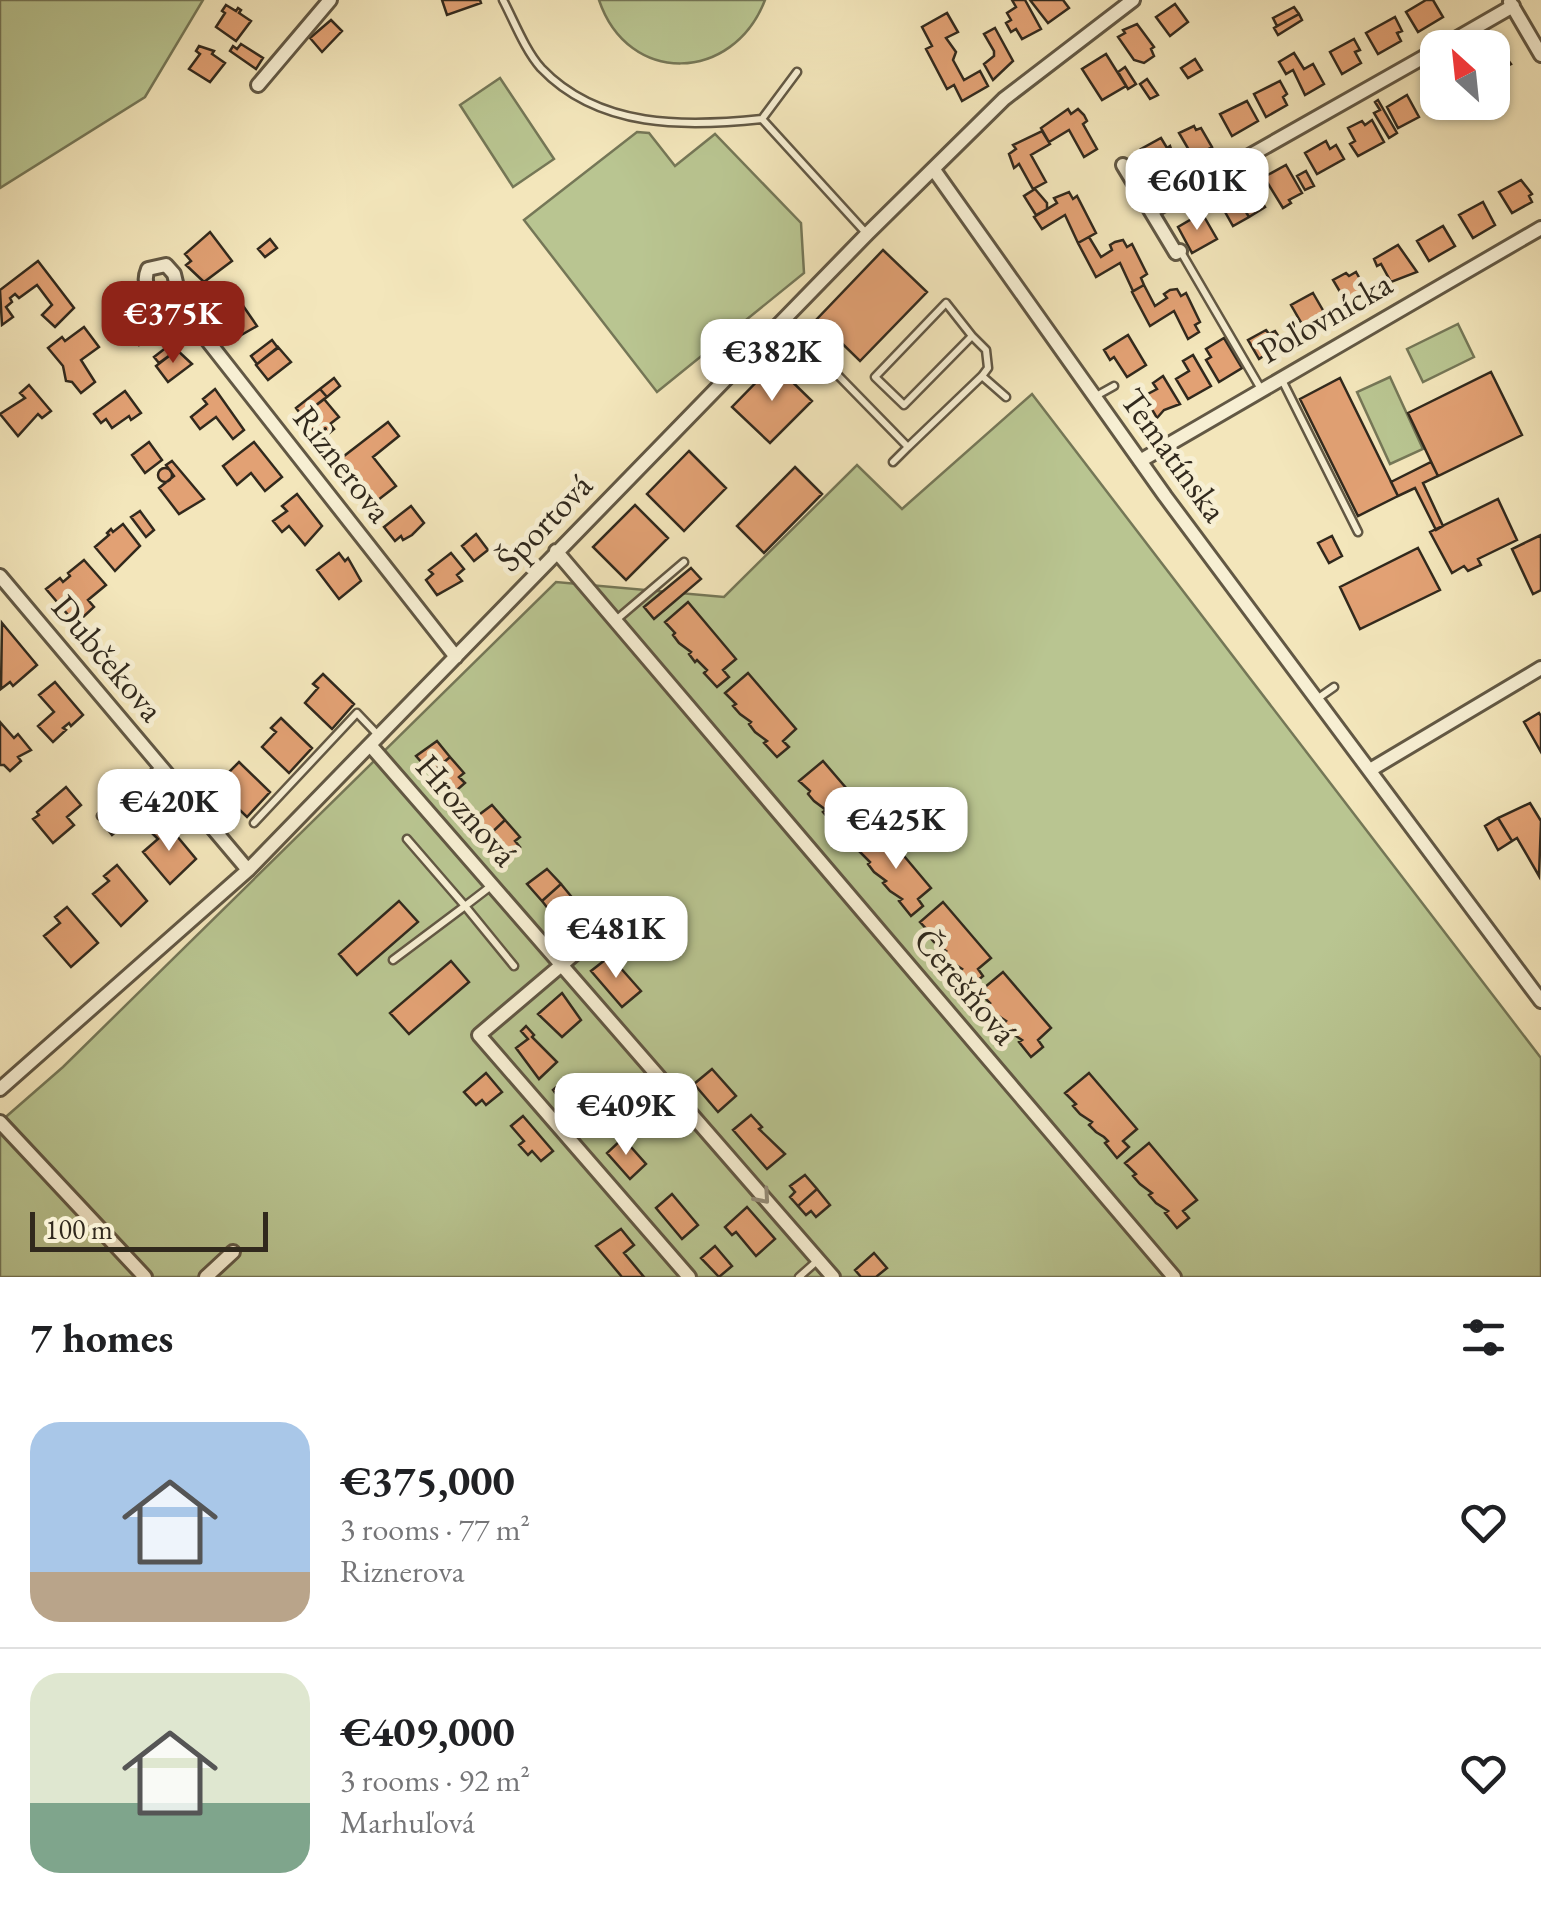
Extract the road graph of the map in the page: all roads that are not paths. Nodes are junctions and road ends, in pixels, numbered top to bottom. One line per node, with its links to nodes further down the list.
1 (330, 0): 9 (street)
2 (503, 0): 10 (lane)
3 (1133, 0): 12 (street, Športová)
4 (1511, 3): 5 (street); 6 (street)
5 (1468, 30)
6 (1541, 55)
7 (1420, 59): 13 (street)
8 (797, 72): 10 (lane)
9 (258, 85)
10 (762, 119): 15 (lane)
11 (1123, 165): 13 (street)
12 (934, 170): 15 (street, Športová); 25 (street, Tematínska)
13 (1152, 211): 16 (street)
14 (1541, 228): 21 (street, Poľovnícka)
15 (867, 234): 18 (street, Športová)
16 (1180, 251): 23 (lane)
17 (182, 308): 34 (street, Riznerova)
18 (783, 319): 26 (lane); 30 (street, Športová)
19 (972, 336): 19 (lane); 20 (lane)
20 (982, 376): 24 (lane); 26 (lane)
21 (1281, 378): 23 (street, Poľovnícka); 29 (lane)
22 (1114, 386): 25 (lane)
23 (1261, 389): 27 (street, Poľovnícka)
24 (1006, 396)
25 (1095, 397): 27 (street, Tematínska)
26 (908, 447): 28 (lane)
27 (1140, 460): 37 (street, Tematínska)
28 (894, 462)
29 (1358, 532)
30 (556, 551): 33 (street, Čerešňová); 34 (street, Športová)
31 (684, 562): 33 (lane)
32 (0, 576): 39 (street, Dubčekova)
33 (615, 620): 61 (street, Čerešňová)
34 (456, 657): 38 (street, Športová)
35 (1541, 668): 40 (street)
36 (1334, 686): 37 (lane)
37 (1317, 699): 40 (street, Tematínska)
38 (375, 741): 42 (lane); 44 (street, Športová); 45 (street, Hroznová)
39 (160, 766): 41 (lane); 44 (street, Dubčekova)
40 (1370, 770): 51 (street, Tematínska)
41 (101, 816)
42 (254, 823)
43 (407, 838): 46 (lane)
44 (248, 870): 52 (street, Športová)
45 (492, 885): 46 (lane); 49 (street, Hroznová)
46 (464, 906): 48 (lane); 50 (lane)
47 (584, 945): 49 (street)
48 (393, 960)
49 (561, 964): 55 (street, Hroznová, one-way to 55); 58 (street)
50 (514, 966)
51 (1541, 1001)
52 (0, 1089)
53 (0, 1122): 56 (street)
54 (233, 1252): 57 (street)
55 (818, 1260): 59 (lane); 60 (street, Hroznová)
56 (146, 1277)
57 (206, 1277)
58 (689, 1277)
59 (799, 1277)
60 (833, 1277)
61 (1174, 1277)

